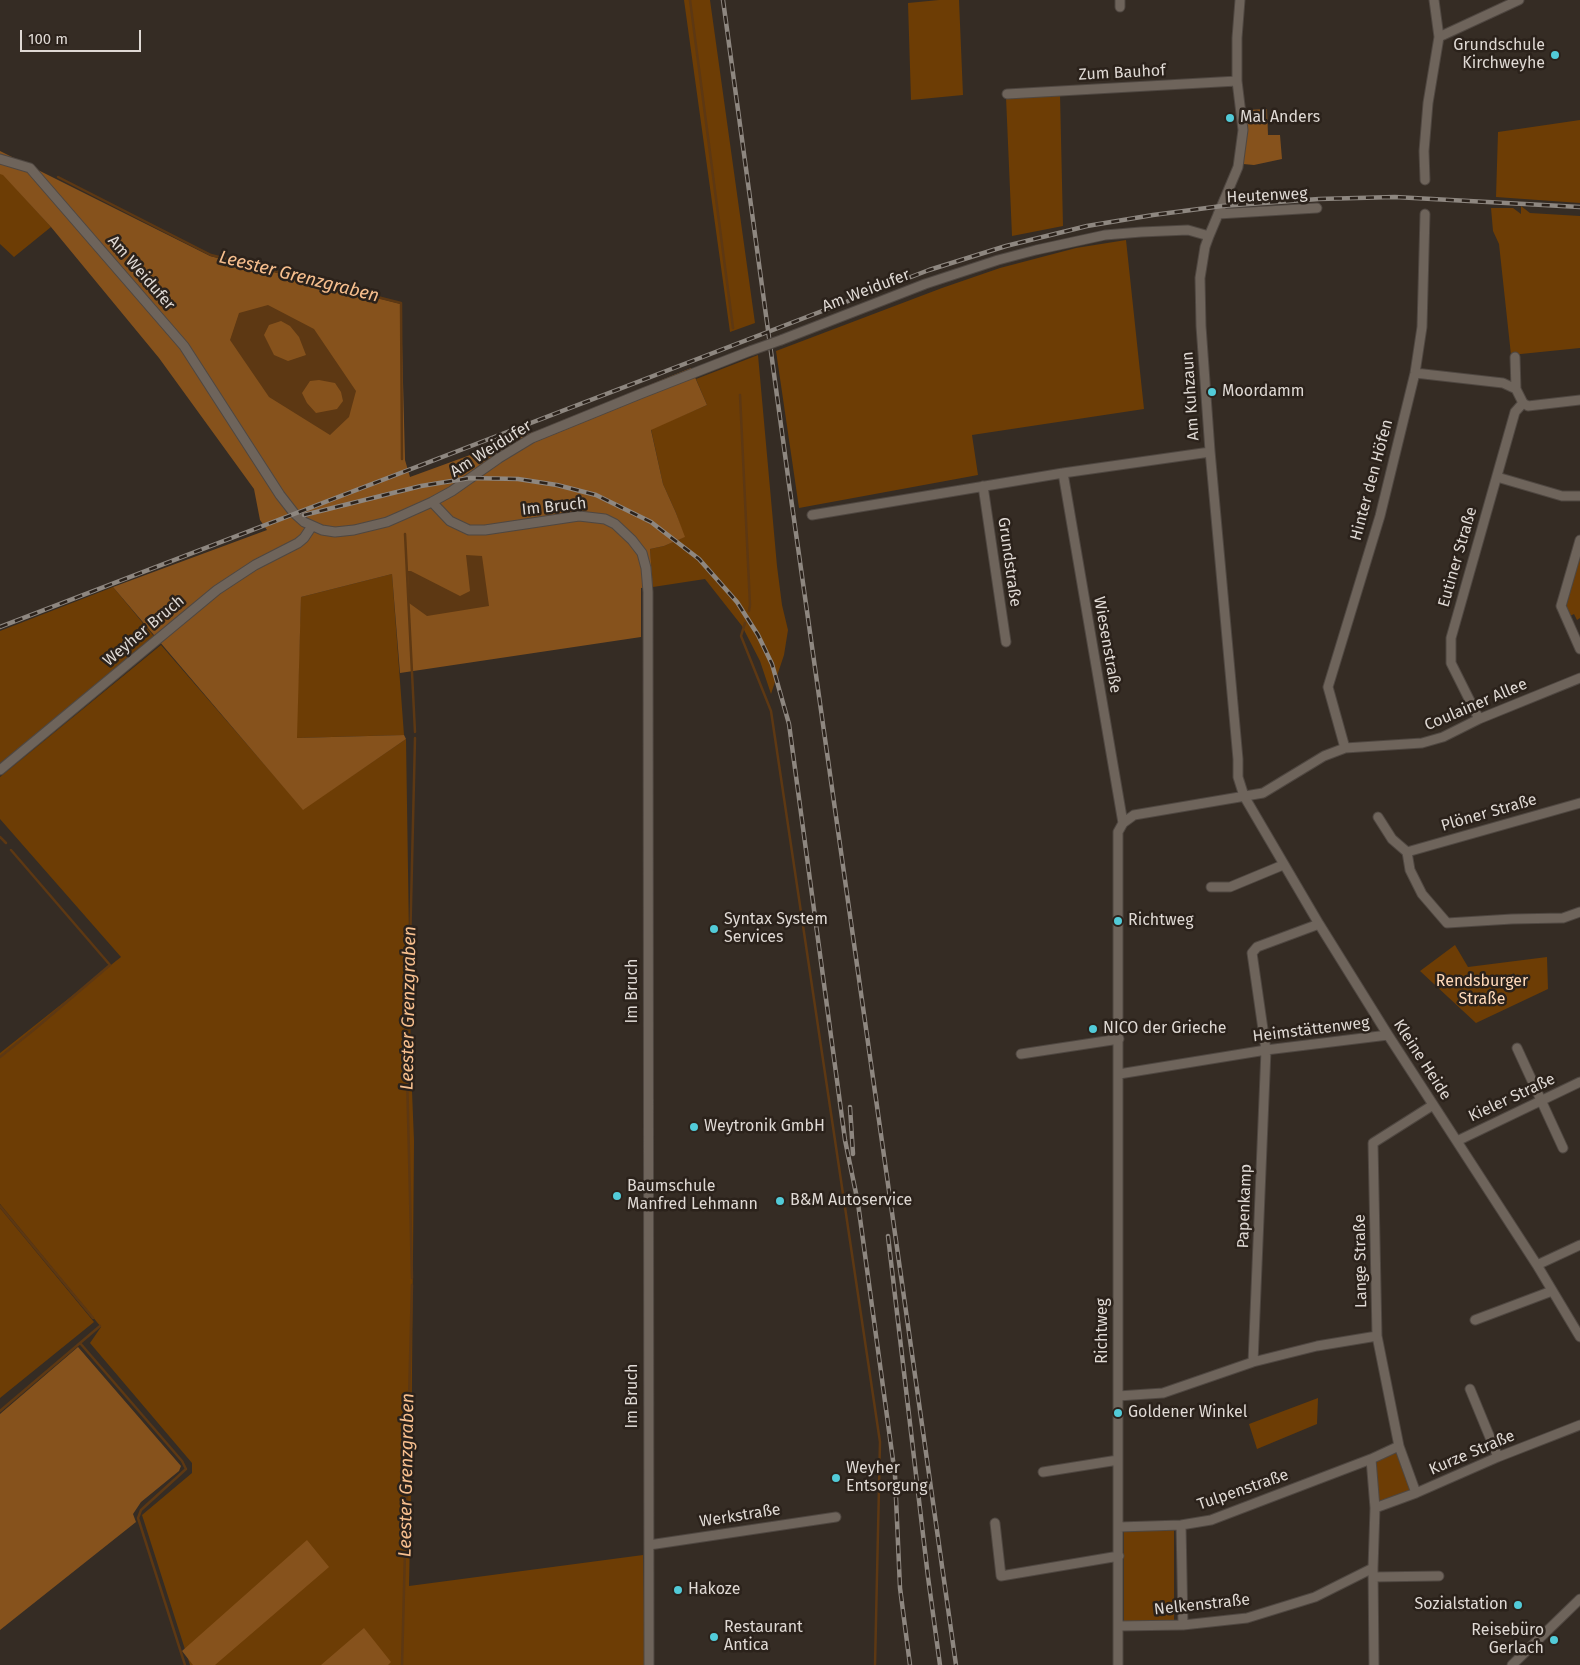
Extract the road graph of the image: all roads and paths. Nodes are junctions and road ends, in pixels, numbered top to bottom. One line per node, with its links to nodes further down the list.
1 (1240, 0): 5 (street, Am Kuhzaun)
2 (1434, 0): 4 (street)
3 (1519, 0): 4 (street)
4 (1439, 37): 8 (street)
5 (1237, 81): 6 (street, Zum Bauhof); 10 (street, Am Kuhzaun)
6 (1008, 94)
7 (0, 159): 25 (street, Am Weidufer)
8 (1425, 180)
9 (1317, 208): 10 (street, Heutenweg)
10 (1218, 214): 12 (street, Am Kuhzaun)
11 (1425, 214): 14 (street, Hinter den Höfen)
12 (1209, 236): 18 (street, Am Kuhzaun); 23 (street, Am Weidufer, bridge)
13 (1515, 357): 15 (street)
14 (1415, 373): 15 (street); 31 (street, Hinter den Höfen)
15 (1516, 389): 17 (street)
16 (1580, 400): 17 (street)
17 (1523, 403): 20 (street, Eutiner Straße)
18 (1210, 452): 19 (street); 33 (street, Am Kuhzaun)
19 (1063, 473): 21 (street); 36 (street, Wiesenstraße)
20 (1498, 477): 22 (street); 30 (street, Eutiner Straße)
21 (983, 486): 24 (street); 27 (street, Grundstraße)
22 (1580, 496)
23 (432, 502): 25 (street, Am Weidufer); 74 (street, Im Bruch)
24 (812, 515)
25 (312, 526): 32 (street, Weyher Bruch)
26 (1580, 540): 28 (street)
27 (1006, 642)
28 (1580, 649)
29 (1580, 678): 30 (street, Coulainer Allee)
30 (1479, 719): 31 (street, Coulainer Allee)
31 (1345, 748): 33 (street, Coulainer Allee)
32 (0, 770)
33 (1244, 796): 36 (street); 38 (street, Kleine Heide)
34 (1580, 803): 37 (street, Plöner Straße)
35 (1378, 818): 37 (street)
36 (1122, 823): 43 (street, Richtweg)
37 (1407, 852): 40 (street)
38 (1283, 865): 39 (street); 41 (street, Kleine Heide)
39 (1211, 887)
40 (1580, 912)
41 (1319, 924): 42 (street, Kleine Heide); 45 (street, Papenkamp)
42 (1388, 1035): 45 (street, Heimstättenweg); 50 (street, Kleine Heide)
43 (1118, 1039): 46 (street); 47 (street, Richtweg)
44 (1516, 1048): 49 (street)
45 (1266, 1050): 47 (street, Heimstättenweg); 59 (street, Papenkamp)
46 (1021, 1054)
47 (1119, 1074): 61 (street, Richtweg)
48 (1580, 1082): 49 (street, Kieler Straße)
49 (1541, 1100): 51 (street, Kieler Straße); 52 (street)
50 (1433, 1105): 51 (street, Kleine Heide); 57 (street, Lange Straße)
51 (1457, 1140): 54 (street, Kleine Heide)
52 (1563, 1148)
53 (1580, 1245): 54 (street)
54 (1537, 1265): 55 (street, Kleine Heide)
55 (1552, 1291): 56 (street); 58 (street, Kleine Heide)
56 (1475, 1320)
57 (1377, 1336): 59 (street); 63 (street, Lange Straße)
58 (1580, 1337)
59 (1253, 1362): 61 (street)
60 (1470, 1389): 64 (street)
61 (1118, 1396): 66 (street, Richtweg)
62 (1580, 1425): 64 (street, Kurze Straße)
63 (1399, 1446): 65 (street); 68 (street, Lange Straße)
64 (1498, 1457): 68 (street, Kurze Straße)
65 (1371, 1458): 69 (street); 72 (street, Tulpenstraße)
66 (1118, 1460): 67 (street); 73 (street, Richtweg)
67 (1043, 1472)
68 (1416, 1493): 69 (street, Kurze Straße)
69 (1375, 1508): 76 (street)
70 (836, 1517): 74 (street, Werkstraße)
71 (995, 1523): 75 (street)
72 (1181, 1525): 73 (street, Tulpenstraße); 79 (street)
73 (1119, 1527): 75 (street, Richtweg)
74 (649, 1545): 81 (street, Im Bruch)
75 (1119, 1556): 80 (street, Richtweg)
76 (1372, 1571): 77 (street); 79 (street, Nelkenstraße); 83 (street)
77 (1439, 1576)
78 (1580, 1599): 84 (street)
79 (1183, 1625): 80 (street, Nelkenstraße)
80 (1118, 1626): 82 (street, Richtweg)
81 (649, 1665)
82 (1118, 1665)
83 (1374, 1665)
84 (1512, 1665)

